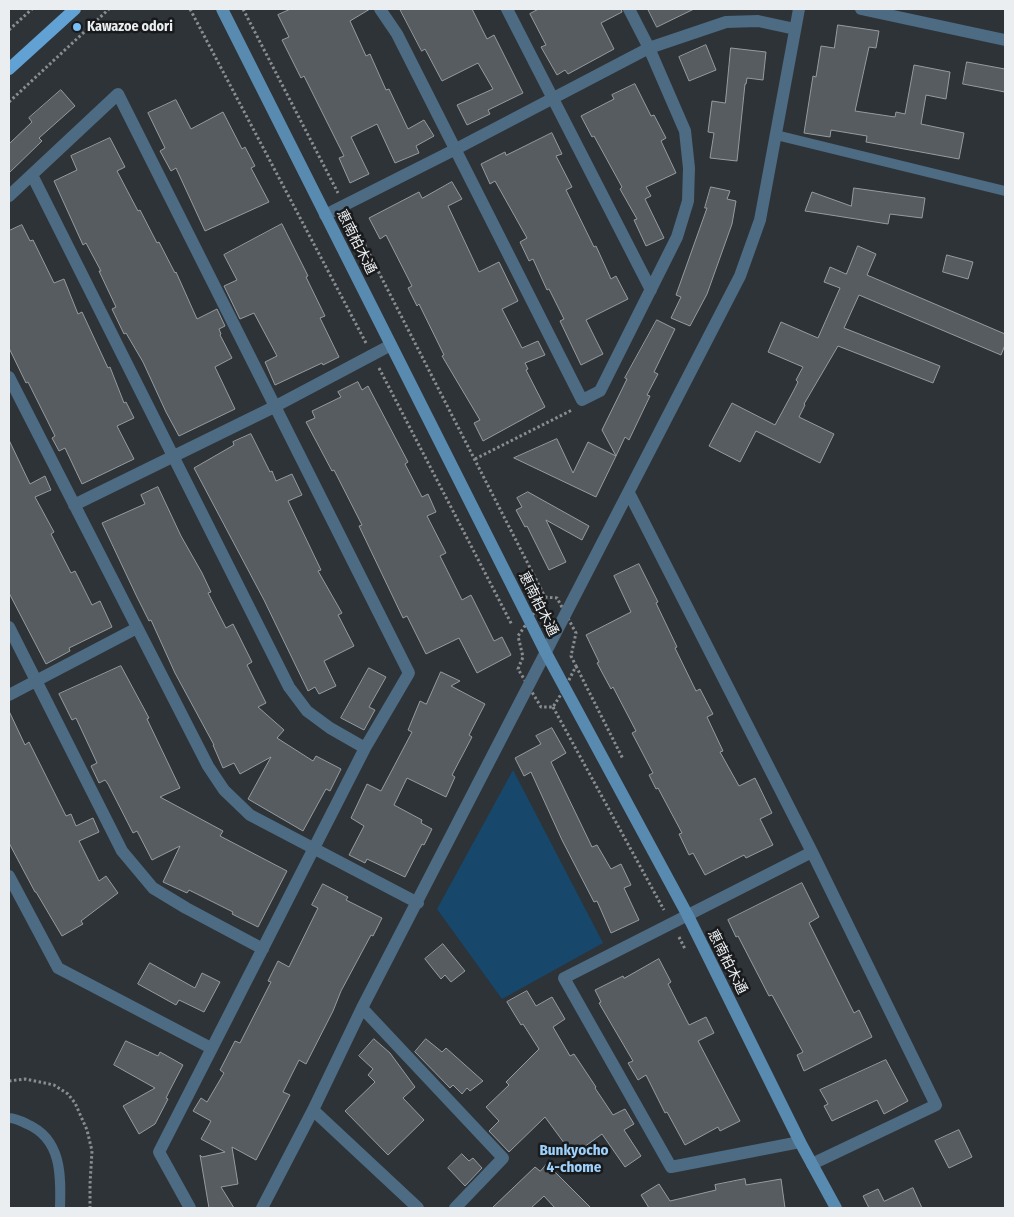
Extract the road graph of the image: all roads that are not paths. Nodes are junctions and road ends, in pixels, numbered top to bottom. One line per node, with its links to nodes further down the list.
1 (75, 9): 13 (main road)
2 (222, 9): 20 (street, 恵南柏木通)
3 (380, 9): 16 (street)
4 (507, 9): 14 (street)
5 (630, 9): 12 (street)
6 (724, 9): 9 (street)
7 (799, 9): 10 (street)
8 (860, 9): 11 (street)
9 (726, 22): 10 (street); 12 (street)
10 (795, 29): 15 (street)
11 (1005, 40)
12 (649, 48): 14 (street); 21 (street)
13 (9, 69)
14 (553, 99): 16 (street); 21 (street)
15 (776, 135): 18 (lane); 26 (street)
16 (456, 149): 20 (street); 21 (street)
17 (32, 175): 19 (street); 24 (street); 25 (street)
18 (1005, 192)
19 (9, 196)
20 (325, 215): 22 (street, 恵南柏木通)
21 (650, 290)
22 (391, 345): 24 (street); 30 (street, 恵南柏木通)
23 (9, 377): 27 (street)
24 (274, 407): 25 (street); 33 (street)
25 (173, 457): 27 (street); 33 (street)
26 (629, 493): 30 (street); 35 (street)
27 (74, 505): 29 (street)
28 (9, 627): 31 (street)
29 (137, 628): 31 (street); 34 (street)
30 (546, 653): 37 (street); 38 (street, 恵南柏木通)
31 (37, 681): 32 (street); 39 (street)
32 (9, 695)
33 (365, 748): 34 (street)
34 (314, 849): 37 (street); 39 (street)
35 (812, 852): 38 (street); 45 (street)
36 (9, 876): 41 (street)
37 (418, 903): 40 (street)
38 (686, 914): 44 (street, 恵南柏木通); 44 (street)
39 (264, 949): 41 (street)
40 (362, 1008): 42 (street); 50 (street)
41 (211, 1048): 47 (street)
42 (313, 1110): 48 (street); 49 (street)
43 (9, 1118): 46 (lane)
44 (800, 1142): 45 (street, 恵南柏木通)
45 (812, 1164): 51 (street, 恵南柏木通)
46 (60, 1208)
47 (190, 1208)
48 (262, 1208)
49 (418, 1208)
50 (455, 1208)
51 (836, 1208)

